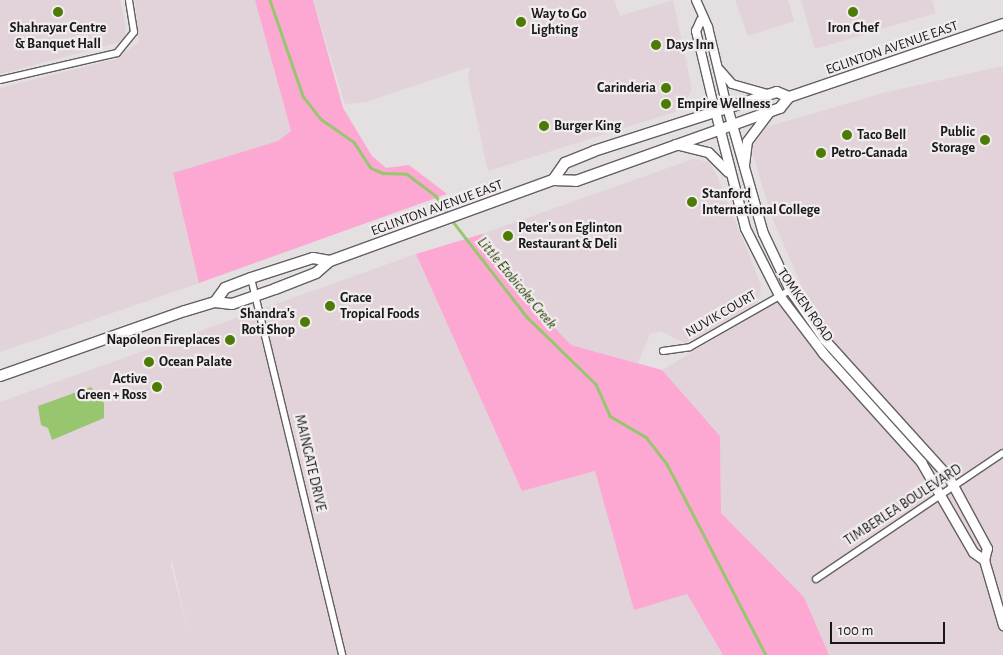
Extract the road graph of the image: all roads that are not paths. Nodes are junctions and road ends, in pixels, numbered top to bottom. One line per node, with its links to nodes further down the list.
1 (129, 0): 6 (street)
2 (696, 0): 3 (street, TOMKEN ROAD)
3 (701, 20): 5 (street, TOMKEN ROAD); 10 (street, TOMKEN ROAD)
4 (1003, 24): 8 (main road, EGLINTON AVENUE EAST)
5 (719, 69): 7 (street); 9 (street, TOMKEN ROAD)
6 (0, 80)
7 (770, 94): 8 (main road, EGLINTON AVENUE EAST); 9 (main road, EGLINTON AVENUE EAST)
8 (789, 97): 11 (main road, EGLINTON AVENUE EAST)
9 (727, 107): 10 (main road, EGLINTON AVENUE EAST); 12 (main road, TOMKEN ROAD)
10 (714, 111): 13 (main road, TOMKEN ROAD); 17 (main road, EGLINTON AVENUE EAST)
11 (769, 112): 12 (main road, EGLINTON AVENUE EAST); 16 (main road)
12 (730, 125): 13 (main road, EGLINTON AVENUE EAST); 16 (main road, TOMKEN ROAD)
13 (719, 128): 14 (main road, EGLINTON AVENUE EAST); 15 (main road, TOMKEN ROAD)
14 (674, 144): 15 (main road); 17 (main road, EGLINTON AVENUE EAST)
15 (729, 173): 22 (main road, TOMKEN ROAD)
16 (744, 173): 20 (main road, TOMKEN ROAD)
17 (553, 180): 18 (main road, EGLINTON AVENUE EAST)
18 (330, 261): 19 (main road, EGLINTON AVENUE EAST); 21 (main road, EGLINTON AVENUE EAST)
19 (251, 278): 21 (street, MAINGATE DRIVE); 23 (main road, EGLINTON AVENUE EAST)
20 (790, 290): 22 (street, NUVIK COURT); 27 (main road, TOMKEN ROAD)
21 (257, 294): 23 (main road, EGLINTON AVENUE EAST); 32 (street, MAINGATE DRIVE)
22 (779, 295): 24 (street, NUVIK COURT); 28 (main road, TOMKEN ROAD)
23 (215, 302): 25 (main road, EGLINTON AVENUE EAST)
24 (663, 351)
25 (0, 376)
26 (1003, 453): 27 (street, TIMBERLEA BOULEVARD)
27 (954, 486): 28 (street, TIMBERLEA BOULEVARD); 29 (main road, TOMKEN ROAD)
28 (943, 494): 29 (main road, TOMKEN ROAD); 30 (street, TIMBERLEA BOULEVARD)
29 (984, 560): 31 (main road, TOMKEN ROAD)
30 (816, 579)
31 (1003, 625)
32 (342, 655)

